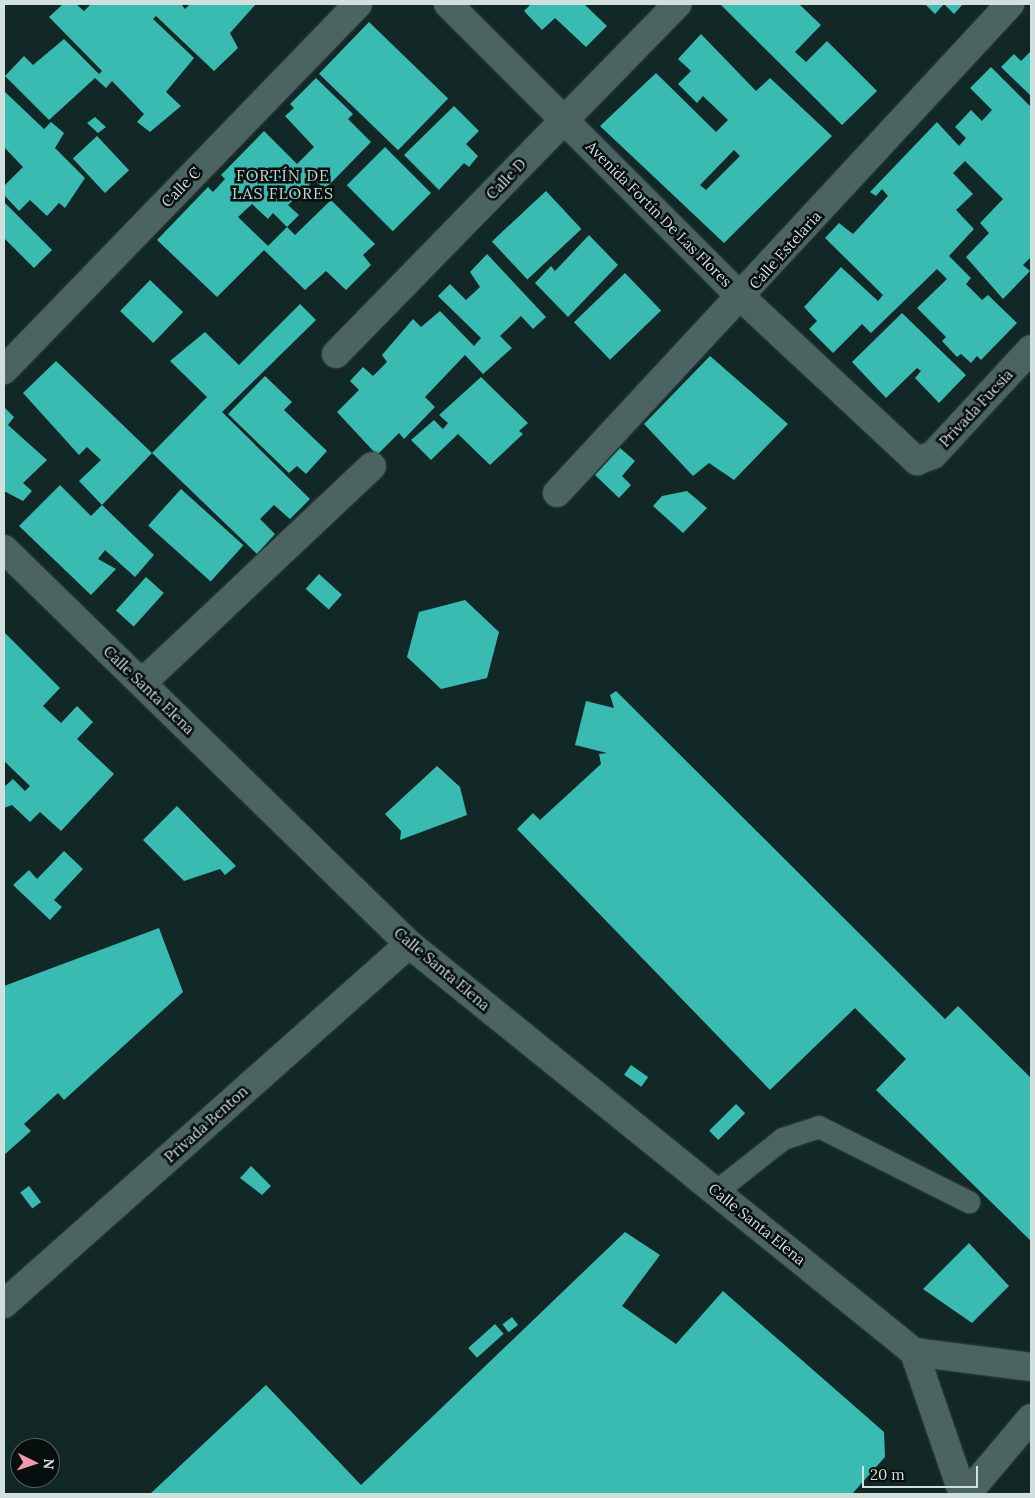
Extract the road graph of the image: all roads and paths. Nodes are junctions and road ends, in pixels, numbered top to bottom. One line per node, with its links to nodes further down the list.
1 (358, 4): 9 (street, Calle C)
2 (448, 4): 5 (street, Avenida Fortín De Las Flores)
3 (676, 4): 5 (street, Calle D)
4 (1010, 4): 6 (street, Calle Estelaria)
5 (564, 119): 6 (street, Avenida Fortín De Las Flores); 8 (street, Calle D)
6 (741, 297): 10 (street, Avenida Fortín De Las Flores); 12 (street, Calle Estelaria)
7 (1031, 349): 10 (street, Privada Fucsia)
8 (336, 354)
9 (4, 370)
10 (917, 461)
11 (372, 466): 14 (street)
12 (557, 493)
13 (4, 548): 14 (street, Calle Santa Elena)
14 (142, 683): 15 (street, Calle Santa Elena)
15 (409, 944): 16 (street, Calle Santa Elena); 18 (street, Privada Benton)
16 (716, 1192): 17 (lane); 19 (street, Calle Santa Elena)
17 (969, 1202)
18 (4, 1304)
19 (914, 1352): 20 (street); 22 (street)
20 (1031, 1367)
21 (1031, 1418): 23 (street)
22 (963, 1494)
23 (967, 1494)

